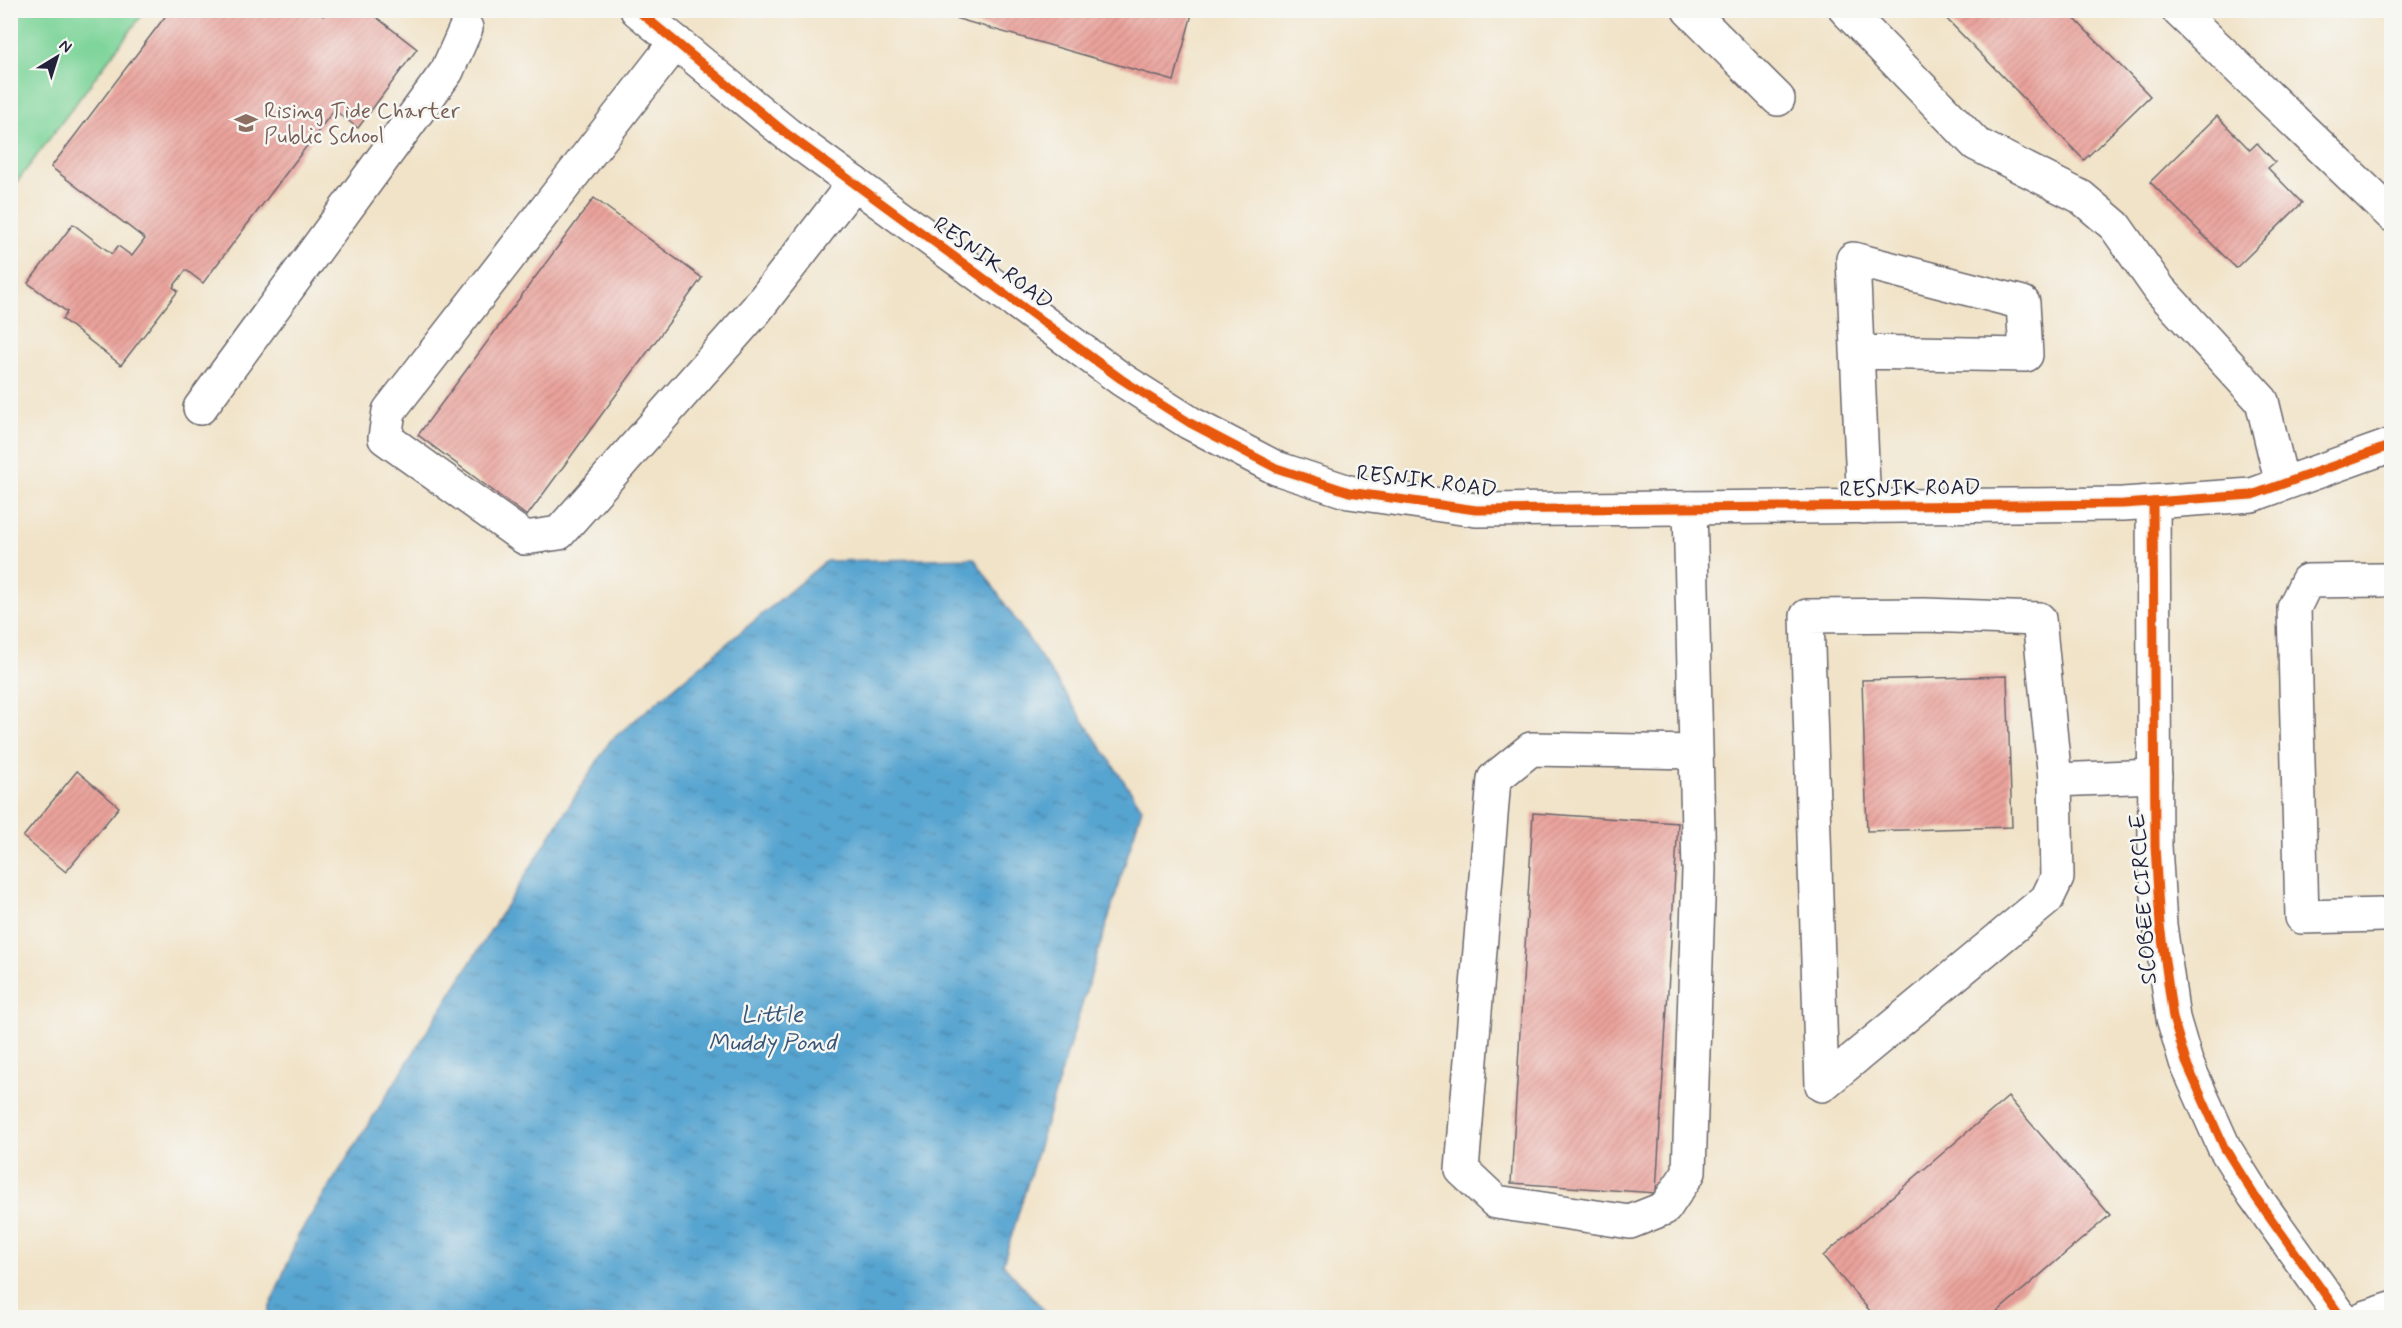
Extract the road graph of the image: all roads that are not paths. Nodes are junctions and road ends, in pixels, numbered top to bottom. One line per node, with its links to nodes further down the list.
1 (637, 10): 6 (street, RESNIK ROAD)
2 (1689, 10): 7 (street)
3 (1846, 10): 13 (street)
4 (2178, 10): 9 (street)
5 (466, 28): 11 (street)
6 (676, 42): 8 (street, RESNIK ROAD); 8 (street)
7 (1778, 99)
8 (854, 183): 16 (street, RESNIK ROAD)
9 (2391, 214)
10 (1857, 352): 10 (street); 15 (street)
11 (200, 408)
12 (2391, 445): 13 (street, RESNIK ROAD)
13 (2282, 484): 14 (street, RESNIK ROAD)
14 (2153, 502): 15 (street, RESNIK ROAD); 19 (street, SCOBEE CIRCLE)
15 (1864, 507): 16 (street, RESNIK ROAD)
16 (1690, 508): 18 (street)
17 (2382, 580): 21 (street)
18 (1696, 752): 18 (street)
19 (2155, 776): 20 (street); 23 (street, SCOBEE CIRCLE)
20 (2055, 780): 20 (street)
21 (2383, 915)
22 (2391, 1310): 24 (street)
23 (2342, 1317)
24 (2364, 1317)

